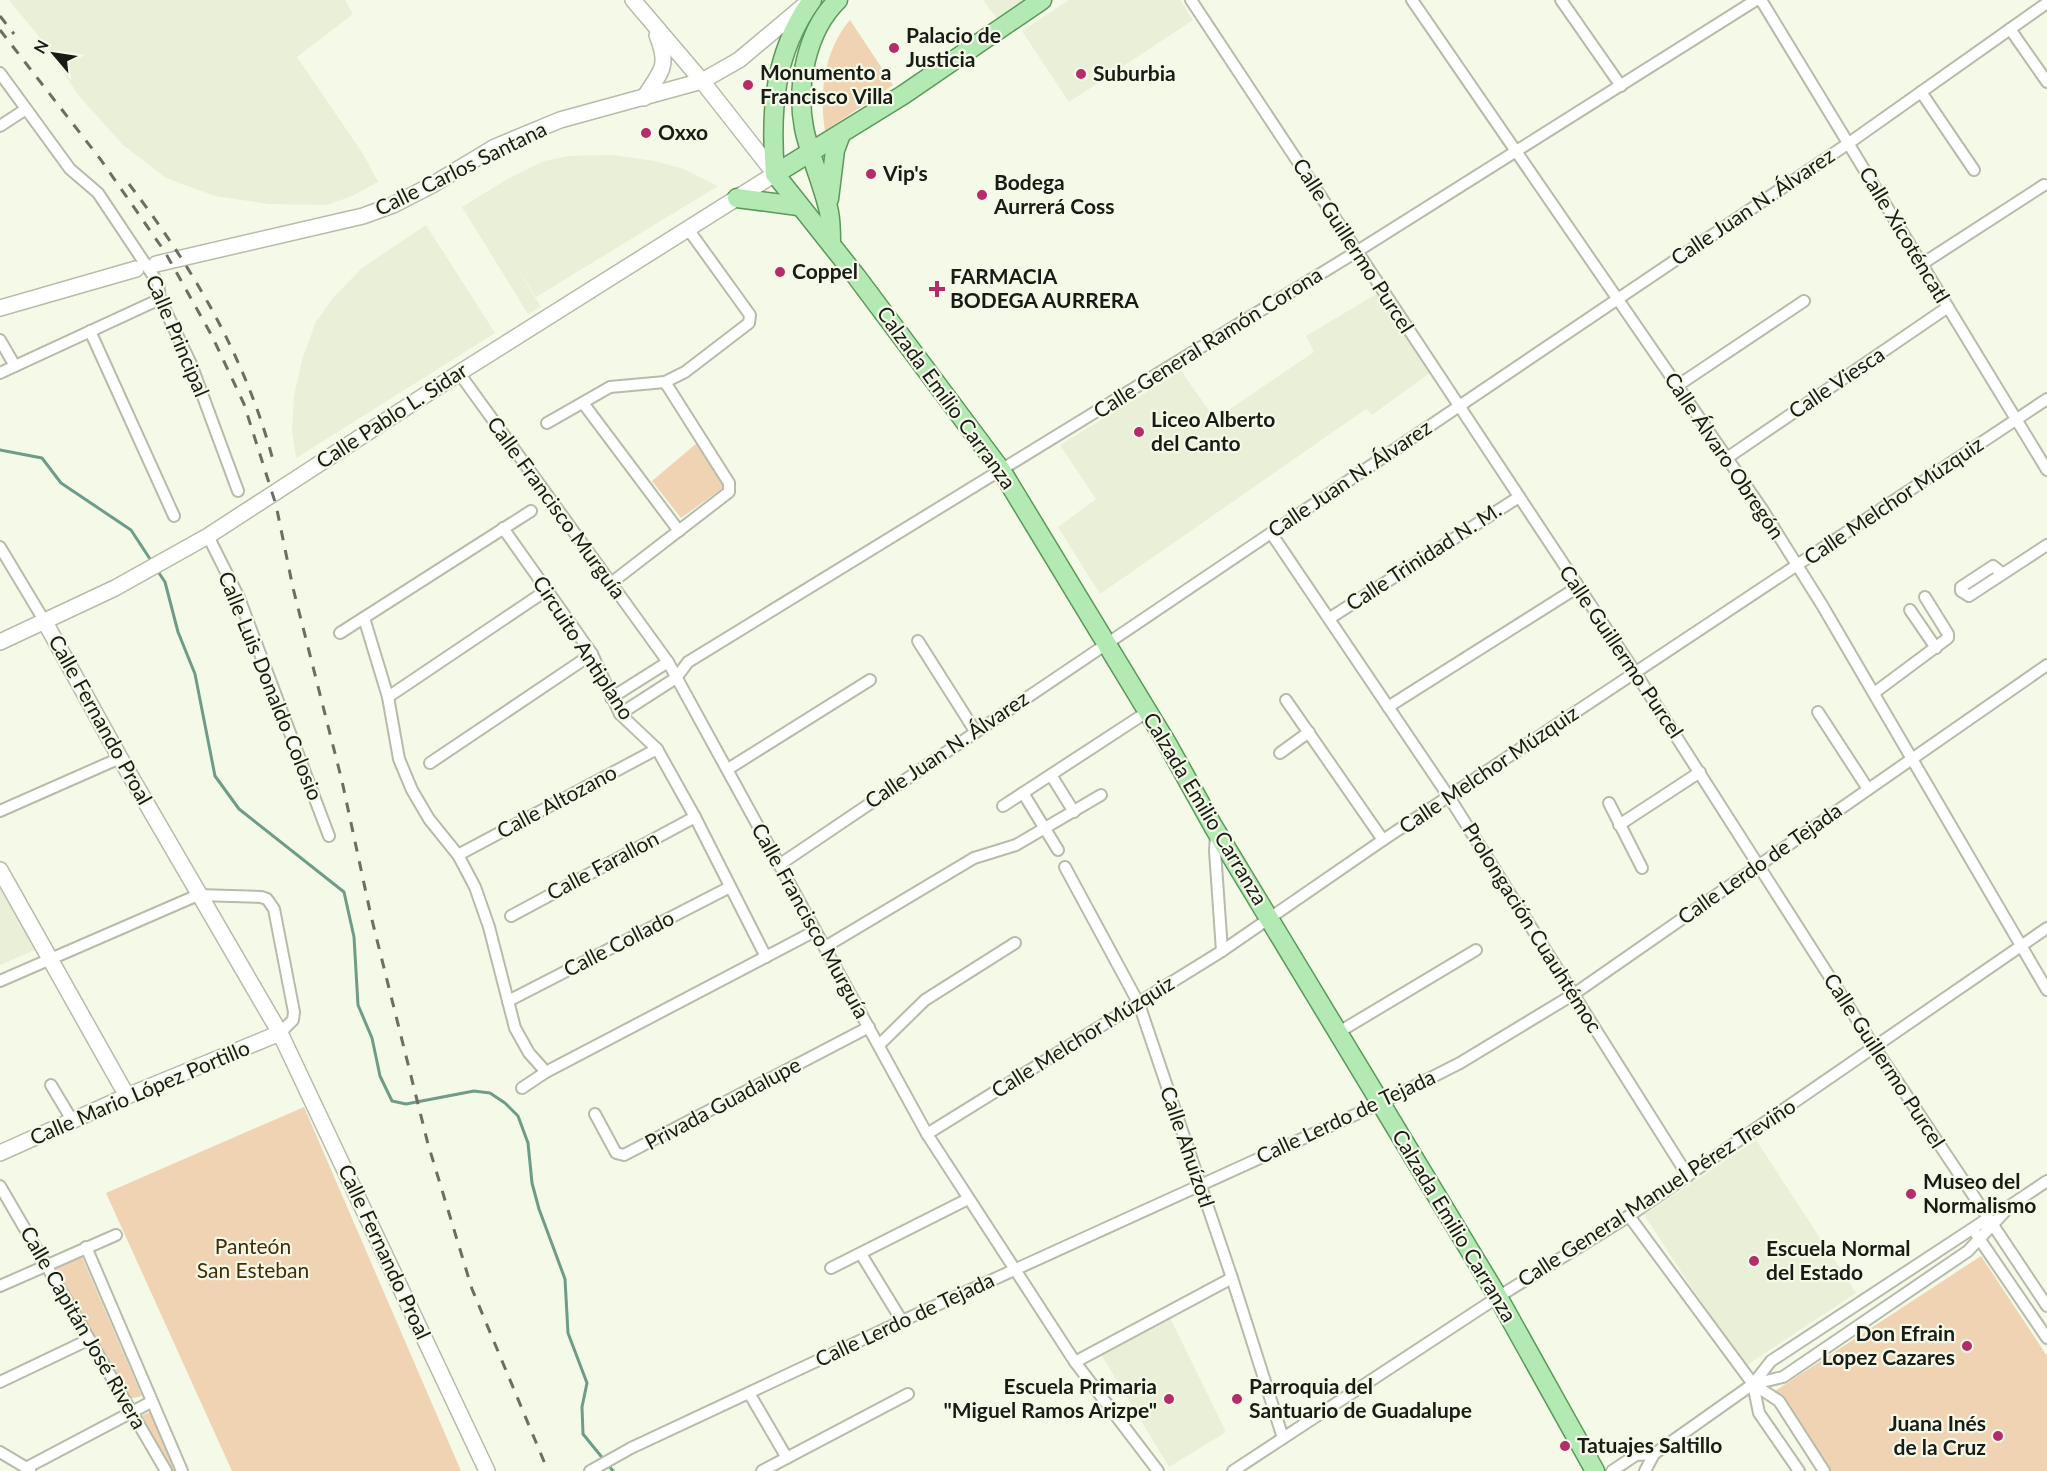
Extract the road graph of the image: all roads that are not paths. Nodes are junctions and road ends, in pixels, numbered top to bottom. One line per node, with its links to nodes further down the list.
1 (633, 0): 10 (street)
2 (811, 0): 13 (street, Calle Carlos Santana); 25 (main road)
3 (838, 0): 22 (main road)
4 (1042, 0): 20 (main road)
5 (1191, 0): 32 (street, Calle Guillermo Purcel)
6 (1412, 0): 23 (street, Calle Álvaro Obregón)
7 (1561, 0): 15 (street)
8 (1759, 0): 15 (street, Calle General Ramón Corona); 21 (street, Calle Xicoténcatl)
9 (2047, 3): 11 (street, Calle Juan N. Álvarez)
10 (652, 24): 13 (street); 17 (street)
11 (2010, 29): 14 (street); 16 (street, Calle Juan N. Álvarez)
12 (0, 73): 18 (street, Calle Principal)
13 (702, 81): 17 (street, Calle Carlos Santana); 25 (street)
14 (2047, 82)
15 (1621, 86): 23 (street, Calle General Ramón Corona)
16 (1921, 92): 21 (street, Calle Juan N. Álvarez); 24 (street)
17 (644, 98): 33 (street, Calle Carlos Santana)
18 (26, 109): 19 (street); 36 (street, Calle Principal)
19 (0, 126)
20 (842, 134): 22 (main road); 29 (main road)
21 (1849, 143): 34 (street, Calle Xicoténcatl); 37 (street, Calle Juan N. Álvarez)
22 (810, 151): 25 (main road); 29 (main road)
23 (1517, 151): 32 (street, Calle General Ramón Corona); 37 (street, Calle Álvaro Obregón)
24 (1974, 170)
25 (775, 174): 27 (street, Calle Pablo L. Sidar); 28 (main road, Calzada Emilio Carranza)
26 (2044, 185): 34 (street)
27 (737, 198): 28 (main road); 30 (street, Calle Pablo L. Sidar)
28 (798, 206): 31 (main road, Calzada Emilio Carranza)
29 (829, 213): 31 (main road)
30 (688, 229): 45 (street, Calle Pablo L. Sidar); 46 (street)
31 (831, 244): 55 (main road, Calzada Emilio Carranza)
32 (1356, 252): 50 (street, Calle Guillermo Purcel); 55 (street, Calle General Ramón Corona)
33 (156, 264)
34 (1922, 264): 39 (street, Calle Xicoténcatl)
35 (136, 269): 40 (street)
36 (160, 299): 41 (street); 56 (street, Calle Principal)
37 (1617, 299): 47 (street, Calle Álvaro Obregón); 50 (street, Calle Juan N. Álvarez)
38 (1804, 301): 47 (street)
39 (1948, 308): 51 (street, Calle Xicoténcatl); 53 (street, Calle Viesca)
40 (3, 310)
41 (90, 331): 43 (street); 59 (street)
42 (0, 340): 43 (street)
43 (15, 366): 44 (street)
44 (0, 373)
45 (462, 378): 63 (street, Calle Pablo L. Sidar); 68 (street, Calle Francisco Murguía)
46 (665, 382): 49 (street); 61 (street)
47 (1677, 386): 53 (street, Calle Álvaro Obregón)
48 (2047, 399): 51 (street, Calle Melchor Múzquiz)
49 (583, 403): 52 (street); 61 (street)
50 (1459, 406): 57 (street, Calle Guillermo Purcel); 62 (street, Calle Juan N. Álvarez)
51 (2017, 419): 54 (street, Calle Xicoténcatl); 66 (street, Calle Melchor Múzquiz)
52 (547, 423)
53 (1727, 458): 66 (street, Calle Álvaro Obregón)
54 (2047, 470)
55 (1001, 471): 79 (main road, Calzada Emilio Carranza); 82 (street, Calle General Ramón Corona)
56 (238, 491)
57 (1519, 497): 69 (street, Calle Guillermo Purcel); 74 (street, Calle Trinidad N. M.)
58 (531, 511): 60 (street)
59 (174, 516)
60 (503, 528): 70 (street, Circuito Antiplano); 73 (street)
61 (679, 531): 68 (street)
62 (1271, 533): 74 (street, Prolongación Cuauhtémoc); 79 (street, Calle Juan N. Álvarez)
63 (208, 536): 75 (street, Calle Pablo L. Sidar); 118 (street, Calle Luis Donaldo Colosio)
64 (2047, 545): 67 (street)
65 (0, 547): 75 (street, Calle Fernando Proal)
66 (1798, 566): 85 (street, Calle Melchor Múzquiz); 88 (street, Calle Álvaro Obregón)
67 (2003, 574)
68 (611, 583): 83 (street, Calle Francisco Murguía)
69 (1578, 586): 85 (street, Calle Guillermo Purcel); 92 (street)
70 (547, 590): 81 (street, Circuito Antiplano); 89 (street)
71 (1925, 597): 80 (street)
72 (1910, 610): 80 (street)
73 (364, 618): 76 (street); 89 (street)
74 (1330, 618): 92 (street, Prolongación Cuauhtémoc)
75 (45, 622): 78 (street, Calle Pablo L. Sidar); 100 (street, Calle Fernando Proal)
76 (340, 633)
77 (918, 641): 96 (street)
78 (0, 642)
79 (1106, 643): 93 (main road, Calzada Emilio Carranza); 96 (street, Calle Juan N. Álvarez)
80 (1936, 648): 88 (street)
81 (592, 654): 90 (street, Circuito Antiplano); 102 (street)
82 (688, 662): 83 (street, Calle General Ramón Corona); 86 (street, Calle General Ramón Corona)
83 (668, 663): 86 (street, Calle Francisco Murguía); 90 (street)
84 (2047, 665): 101 (street, Calle Lerdo de Tejada)
85 (1635, 672): 104 (street, Calle Guillermo Purcel); 109 (street, Calle Melchor Múzquiz)
86 (676, 678): 95 (street); 103 (street, Calle Francisco Murguía)
87 (870, 680): 103 (street)
88 (1874, 693): 101 (street, Calle Álvaro Obregón)
89 (388, 697): 121 (street)
90 (611, 698): 95 (street, Circuito Antiplano)
91 (1286, 700): 97 (street)
92 (1388, 707): 109 (street, Prolongación Cuauhtémoc)
93 (1147, 712): 105 (street); 117 (main road, Calzada Emilio Carranza)
94 (1818, 712): 106 (street)
95 (620, 714): 98 (street, Circuito Antiplano)
96 (975, 731): 122 (street, Calle Juan N. Álvarez)
97 (1309, 732): 99 (street); 119 (street)
98 (657, 748): 114 (street, Circuito Antiplano); 121 (street, Calle Altozano)
99 (1280, 753)
100 (120, 758): 112 (street); 128 (street, Calle Fernando Proal)
101 (1913, 759): 106 (street, Calle Lerdo de Tejada); 134 (street, Calle Álvaro Obregón)
102 (429, 763)
103 (728, 769): 122 (street, Calle Francisco Murguía)
104 (1700, 772): 115 (street); 123 (street, Calle Guillermo Purcel)
105 (1051, 775): 107 (street); 113 (street)
106 (1868, 789): 123 (street, Calle Lerdo de Tejada)
107 (1023, 793): 111 (street); 116 (street)
108 (1101, 795): 113 (street)
109 (1449, 796): 119 (street, Calle Melchor Múzquiz); 142 (street, Prolongación Cuauhtémoc)
110 (1609, 803): 115 (street)
111 (1003, 806)
112 (0, 812)
113 (1074, 812): 116 (street)
114 (695, 816): 127 (street, Circuito Antiplano); 129 (street, Calle Farallon)
115 (1619, 825): 125 (street)
116 (1044, 830): 120 (street); 135 (street)
117 (1216, 831): 130 (main road, Calzada Emilio Carranza); 137 (street)
118 (329, 836)
119 (1383, 840): 130 (street, Calle Melchor Múzquiz)
120 (1058, 850)
121 (458, 855): 143 (street)
122 (779, 865): 132 (street, Calle Francisco Murguía)
123 (1758, 866): 142 (street, Calle Lerdo de Tejada); 149 (street, Calle Guillermo Purcel)
124 (1065, 867): 144 (street, Calle Ahuízotl)
125 (1642, 868)
126 (0, 870): 139 (street)
127 (730, 887): 138 (street, Circuito Antiplano); 143 (street, Calle Collado)
128 (198, 895): 139 (street); 147 (street, Calle Fernando Proal); 147 (street)
129 (511, 916)
130 (1270, 918): 137 (street, Calle Melchor Múzquiz); 146 (main road, Calzada Emilio Carranza)
131 (2047, 928): 134 (street, Calle General Manuel Pérez Treviño)
132 (815, 931): 135 (street, Calle Francisco Murguía); 138 (street)
133 (1015, 943): 148 (street)
134 (2022, 946): 141 (street, Calle Álvaro Obregón); 149 (street, Calle General Manuel Pérez Treviño)
135 (825, 947): 145 (street, Calle Francisco Murguía)
136 (1476, 950): 146 (street)
137 (1222, 951): 144 (street, Calle Melchor Múzquiz)
138 (766, 957): 150 (street)
139 (49, 959): 140 (street); 153 (street)
140 (0, 981)
141 (2047, 990)
142 (1574, 994): 154 (street, Calle Lerdo de Tejada); 159 (street, Prolongación Cuauhtémoc)
143 (508, 1001): 150 (street)
144 (1139, 1004): 157 (street, Calle Melchor Múzquiz); 161 (street, Calle Ahuízotl)
145 (869, 1027): 148 (street, Calle Francisco Murguía); 155 (street, Privada Guadalupe)
146 (1339, 1032): 154 (main road, Calzada Emilio Carranza)
147 (280, 1033): 153 (street, Calle Mario López Portillo); 195 (street, Calle Fernando Proal)
148 (879, 1045): 157 (street, Calle Francisco Murguía)
149 (1875, 1048): 159 (street, Calle General Manuel Pérez Treviño); 165 (street, Calle Guillermo Purcel)
150 (546, 1072): 152 (street)
151 (51, 1085): 156 (street)
152 (522, 1088)
153 (127, 1096): 156 (street, Calle Mario López Portillo)
154 (1381, 1103): 161 (street, Calle Lerdo de Tejada); 176 (main road, Calzada Emilio Carranza)
155 (595, 1114)
156 (72, 1120): 158 (street, Calle Mario López Portillo)
157 (927, 1134): 163 (street, Calle Francisco Murguía)
158 (0, 1153)
159 (1688, 1176): 164 (street, Calle General Manuel Pérez Treviño)
160 (2047, 1181): 165 (street)
161 (1200, 1184): 173 (street, Calle Lerdo de Tejada); 174 (street, Calle Ahuízotl)
162 (0, 1186): 171 (street, Calle Capitán José Rivera)
163 (968, 1199): 170 (street); 173 (street, Calle Francisco Murguía)
164 (1629, 1216): 176 (street, Calle General Manuel Pérez Treviño); 183 (street)
165 (1989, 1223): 166 (street); 168 (street); 177 (street, Calle Guillermo Purcel)
166 (1973, 1228): 168 (street); 183 (street)
167 (116, 1235): 169 (street)
168 (1980, 1239): 179 (street); 183 (street)
169 (86, 1247): 171 (street); 186 (street, Calle Capitán José Rivera)
170 (861, 1254): 172 (street); 178 (street)
171 (48, 1265): 175 (street); 180 (street, Calle Capitán José Rivera)
172 (831, 1268)
173 (1013, 1270): 178 (street, Calle Lerdo de Tejada); 181 (street, Calle Francisco Murguía)
174 (1232, 1278): 181 (street); 188 (street, Calle Ahuízotl)
175 (0, 1286)
176 (1498, 1298): 188 (street, Calle General Manuel Pérez Treviño); 200 (main road, Calzada Emilio Carranza)
177 (2047, 1306)
178 (902, 1321): 184 (street, Calle Lerdo de Tejada)
179 (2047, 1338)
180 (88, 1340): 182 (street); 187 (street, Calle Capitán José Rivera)
181 (1075, 1362): 198 (street, Calle Francisco Murguía)
182 (0, 1382)
183 (1753, 1384): 190 (street); 203 (street); 204 (street)
184 (749, 1393): 191 (street); 196 (street, Calle Lerdo de Tejada)
185 (908, 1394): 191 (street)
186 (151, 1402): 187 (street); 194 (street, Calle Capitán José Rivera)
187 (132, 1412): 192 (street); 193 (street, Calle Capitán José Rivera)
188 (1283, 1438): 199 (street, Calle General Manuel Pérez Treviño)
189 (0, 1452): 192 (street)
190 (1654, 1454): 201 (street); 202 (street)
191 (787, 1458): 197 (street)
192 (29, 1469)
193 (166, 1471)
194 (182, 1471)
195 (487, 1471)
196 (590, 1471)
197 (762, 1471)
198 (1158, 1471)
199 (1233, 1471)
200 (1595, 1471)
201 (1612, 1471)
202 (1645, 1471)
203 (1798, 1471)
204 (1824, 1471)

